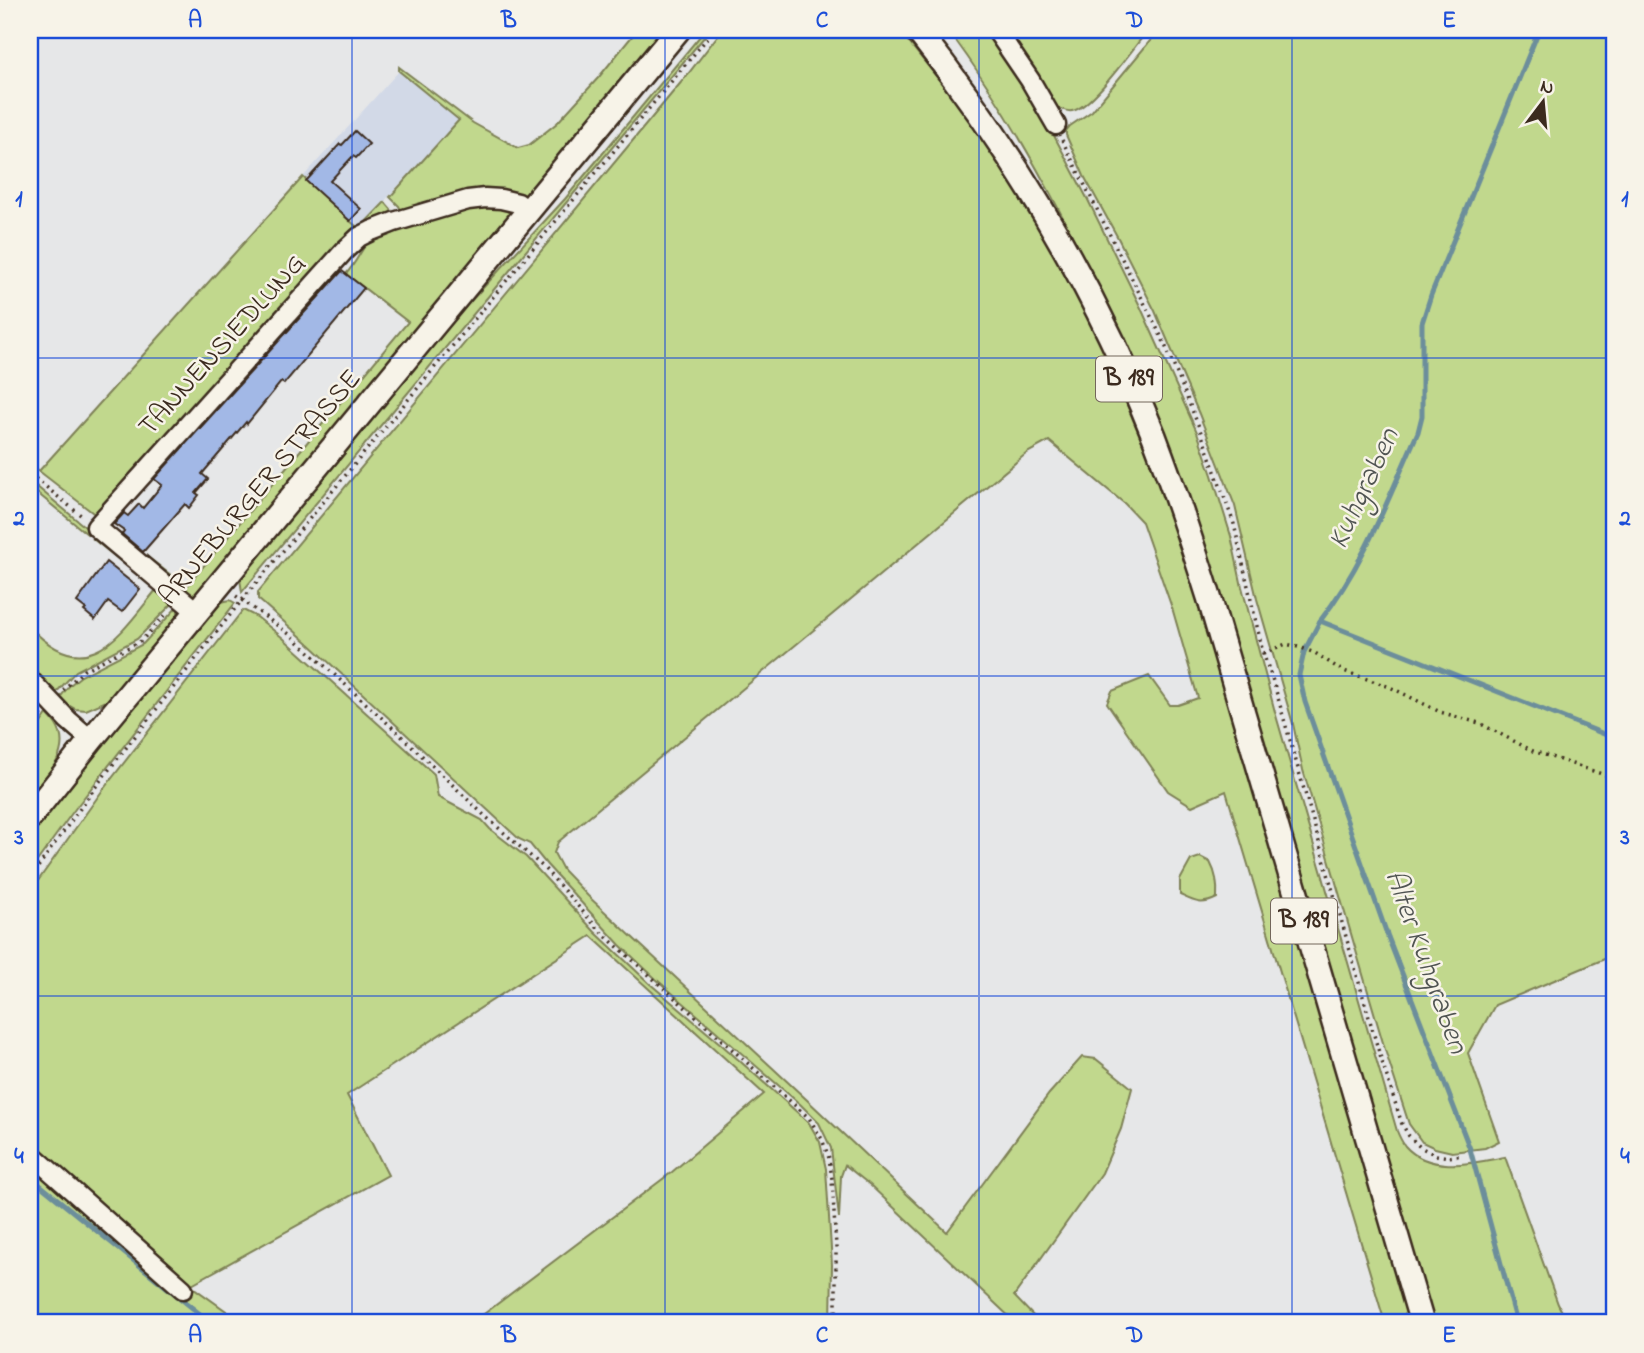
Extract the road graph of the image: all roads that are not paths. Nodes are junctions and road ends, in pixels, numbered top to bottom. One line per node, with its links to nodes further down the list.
1 (678, 30): 5 (main road, ARNEBURGER STRASSE)
2 (917, 30): 12 (main road, B 189)
3 (996, 30): 4 (street)
4 (1056, 125)
5 (535, 204): 6 (main road, ARNEBURGER STRASSE); 6 (street, TANNENSIEDLUNG)
6 (189, 605): 8 (main road, ARNEBURGER STRASSE)
7 (30, 680): 8 (street)
8 (90, 740): 9 (main road, ARNEBURGER STRASSE)
9 (30, 817)
10 (30, 1153): 11 (street)
11 (183, 1289)
12 (1422, 1323)

